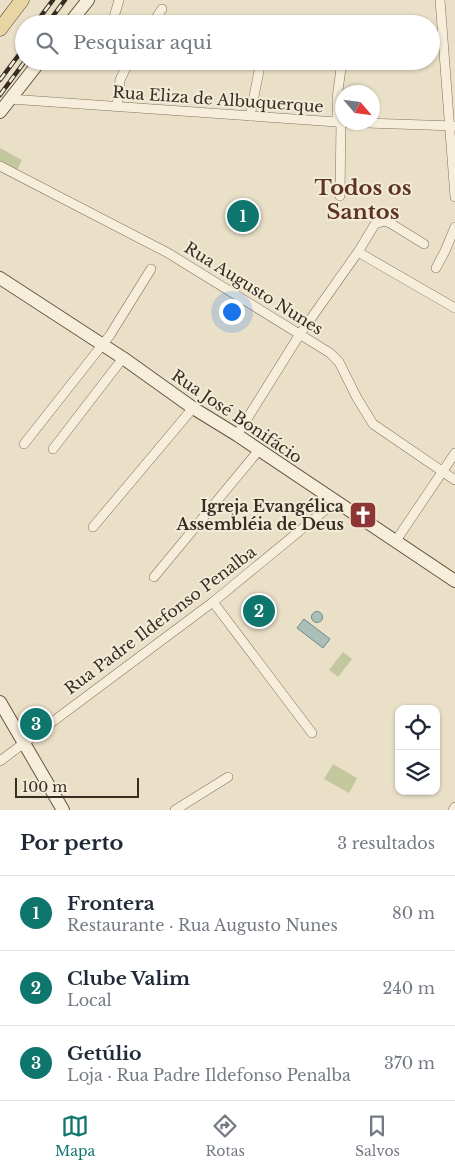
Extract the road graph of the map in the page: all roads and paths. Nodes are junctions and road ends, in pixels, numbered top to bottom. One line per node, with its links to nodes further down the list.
1 (22, 0): 9 (main road)
2 (88, 0): 6 (street)
3 (119, 0): 7 (street)
4 (440, 0): 10 (street)
5 (162, 9): 8 (street)
6 (76, 15)
7 (115, 15)
8 (158, 15)
9 (0, 29)
10 (442, 36): 22 (street)
11 (33, 70): 16 (street)
12 (125, 70): 17 (street)
13 (258, 70): 19 (street)
14 (341, 70): 15 (street)
15 (339, 85)
16 (10, 99): 17 (street, Rua Eliza de Albuquerque); 18 (street)
17 (117, 107): 19 (street, Rua Eliza de Albuquerque)
18 (0, 112)
19 (250, 116): 20 (street, Rua Eliza de Albuquerque)
20 (335, 122)
21 (380, 123): 22 (street, Rua Eliza de Albuquerque)
22 (452, 126): 26 (street)
23 (339, 130): 25 (street)
24 (0, 166): 34 (street, Rua Augusto Nunes)
25 (340, 196)
26 (455, 197)
27 (455, 227): 30 (street)
28 (424, 244): 29 (street)
29 (358, 252): 33 (street); 34 (street)
30 (436, 268)
31 (151, 269): 35 (street)
32 (0, 278): 35 (street, Rua José Bonifácio)
33 (455, 308)
34 (300, 334): 38 (street); 43 (street, Rua Augusto Nunes)
35 (102, 345): 36 (street, Rua José Bonifácio); 39 (street)
36 (123, 358): 37 (street, Rua José Bonifácio); 40 (street)
37 (193, 408): 38 (street, Rua José Bonifácio); 46 (street)
38 (237, 434): 41 (street, Rua José Bonifácio)
39 (24, 444)
40 (53, 449)
41 (259, 450): 45 (street, Rua José Bonifácio); 48 (street)
42 (455, 453): 43 (street)
43 (443, 471): 44 (street, Rua Augusto Nunes); 47 (street)
44 (455, 480)
45 (336, 501): 47 (street, Rua José Bonifácio); 50 (street, Rua Padre Ildefonso Penalba)
46 (93, 527)
47 (395, 542): 49 (street, Rua José Bonifácio)
48 (154, 577)
49 (455, 582)
50 (213, 602): 52 (street); 53 (street, Rua Padre Ildefonso Penalba)
51 (0, 702): 53 (street)
52 (312, 733)
53 (23, 742): 54 (street, Rua Padre Ildefonso Penalba); 57 (street)
54 (0, 761)
55 (228, 777): 58 (street)
56 (455, 807): 59 (street)
57 (63, 810)
58 (175, 810)
59 (453, 810)

